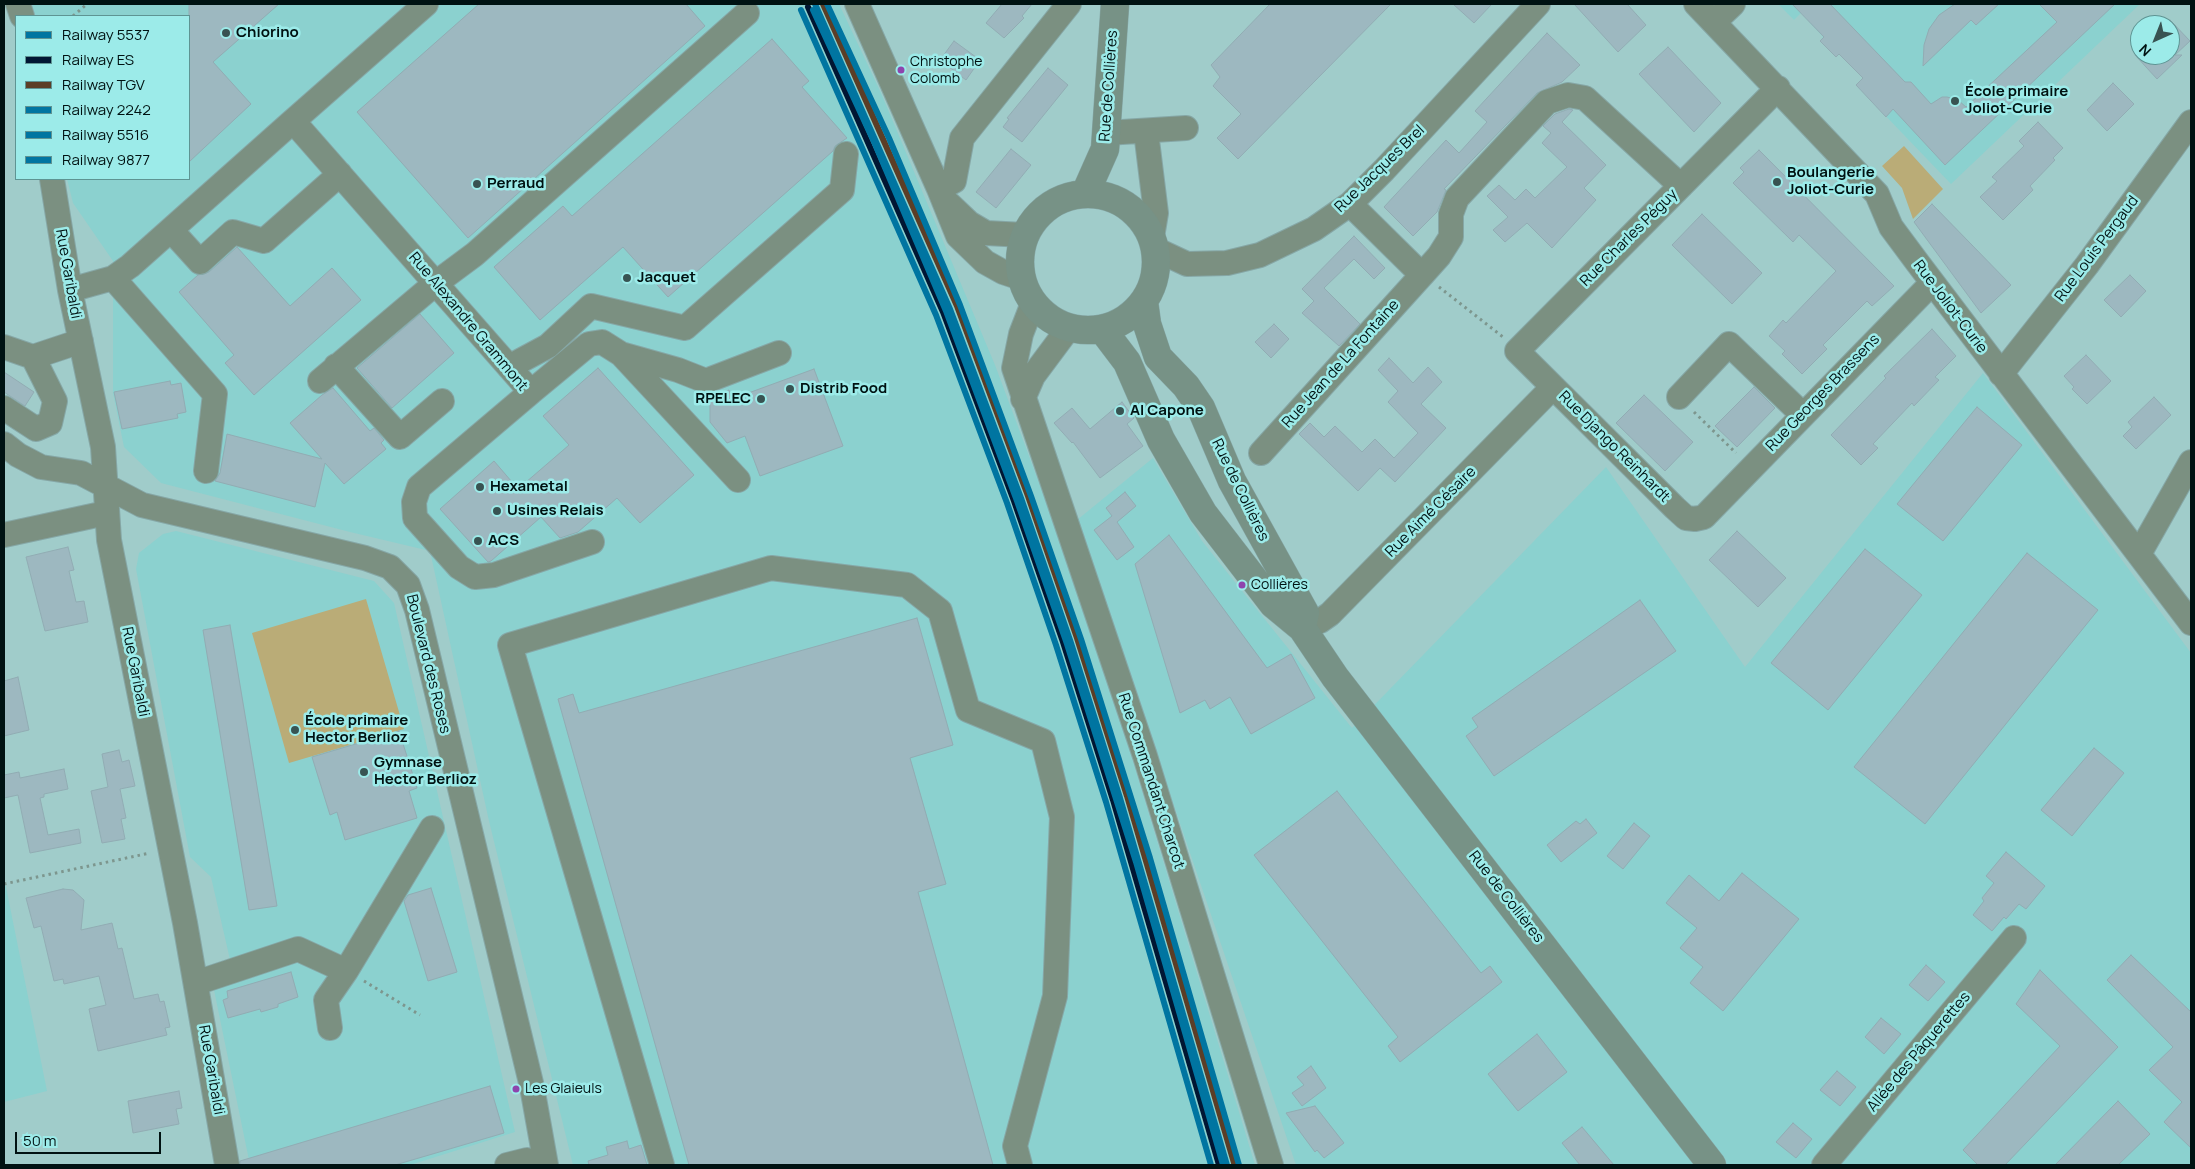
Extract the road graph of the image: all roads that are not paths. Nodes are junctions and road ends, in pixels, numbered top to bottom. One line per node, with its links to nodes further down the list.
1 (426, 4): 11 (street)
2 (857, 4): 20 (street)
3 (1069, 4): 20 (street)
4 (1115, 4): 15 (main road, Rue de Collières)
5 (1538, 4): 22 (street, Rue Jacques Brel)
6 (1696, 4): 9 (street, Rue Joliot-Curie)
7 (1733, 4): 9 (street)
8 (747, 13): 29 (street)
9 (1714, 22): 10 (street, Rue Joliot-Curie)
10 (1778, 88): 19 (street, Rue Charles Péguy); 30 (street, Rue Joliot-Curie)
11 (293, 121): 17 (street, Rue Alexandre Grammont); 23 (street)
12 (2191, 122): 43 (street, Rue Louis Pergaud)
13 (1186, 128): 14 (street)
14 (1146, 132): 15 (street); 25 (street)
15 (1106, 133): 21 (main road, Rue de Collières)
16 (846, 154): 42 (street)
17 (340, 174): 23 (street); 29 (street, Rue Alexandre Grammont)
18 (52, 180): 31 (street, Rue Garibaldi)
19 (1680, 186): 26 (street, Rue Jean de La Fontaine); 37 (street, Rue Charles Péguy)
20 (942, 194): 24 (street); 28 (street)
21 (1085, 194): 24 (main road); 25 (main road)
22 (1350, 204): 25 (street, Rue Jacques Brel); 26 (street)
23 (171, 230): 27 (street)
24 (1024, 235): 28 (main road)
25 (1153, 243): 32 (main road)
26 (1422, 275): 52 (street, Rue Jean de La Fontaine)
27 (113, 278): 31 (street); 54 (street)
28 (1021, 278): 33 (main road)
29 (436, 283): 42 (street, Rue Alexandre Grammont); 48 (street)
30 (1932, 283): 43 (street, Rue Joliot-Curie); 50 (street, Rue Georges Brassens)
31 (70, 290): 36 (street, Rue Garibaldi)
32 (1144, 302): 35 (main road); 63 (main road, Rue de Collières)
33 (1033, 303): 34 (main road); 47 (street, Rue Commandant Charcot)
34 (1068, 329): 35 (main road); 47 (street)
35 (1102, 329): 63 (main road, Rue de Collières)
36 (81, 341): 41 (street); 56 (street, Rue Garibaldi)
37 (1510, 344): 44 (street, Rue Django Reinhardt)
38 (4, 347): 41 (street)
39 (779, 353): 40 (street)
40 (621, 354): 45 (street); 55 (street)
41 (33, 358): 49 (street)
42 (509, 366): 45 (street, Rue Alexandre Grammont)
43 (2001, 374): 61 (street, Rue Joliot-Curie)
44 (1553, 387): 57 (street, Rue Django Reinhardt); 63 (street, Rue Aimé Césaire)
45 (531, 392): 60 (street, Rue Alexandre Grammont)
46 (1679, 397): 50 (street)
47 (1023, 399): 73 (street, Rue Commandant Charcot)
48 (442, 401)
49 (4, 408)
50 (1803, 415): 57 (street, Rue Georges Brassens)
51 (4, 444): 56 (street, Boulevard des Roses)
52 (1261, 453)
53 (2191, 462): 61 (street)
54 (206, 471)
55 (738, 480)
56 (105, 485): 58 (street, Rue Garibaldi); 69 (street, Boulevard des Roses)
57 (1715, 504)
58 (106, 513): 59 (street); 67 (street, Rue Garibaldi)
59 (4, 536)
60 (592, 542)
61 (2139, 554): 62 (street, Rue Joliot-Curie)
62 (2191, 623)
63 (1302, 628): 74 (main road, Rue de Collières)
64 (432, 828): 66 (street)
65 (2014, 938): 75 (street, Allée des Pâquerettes)
66 (346, 971): 67 (street); 68 (street)
67 (196, 983): 70 (street, Rue Garibaldi)
68 (330, 1028)
69 (526, 1164)
70 (228, 1165)
71 (662, 1165): 72 (street)
72 (1020, 1165)
73 (1271, 1165)
74 (1712, 1165)
75 (1824, 1165)

